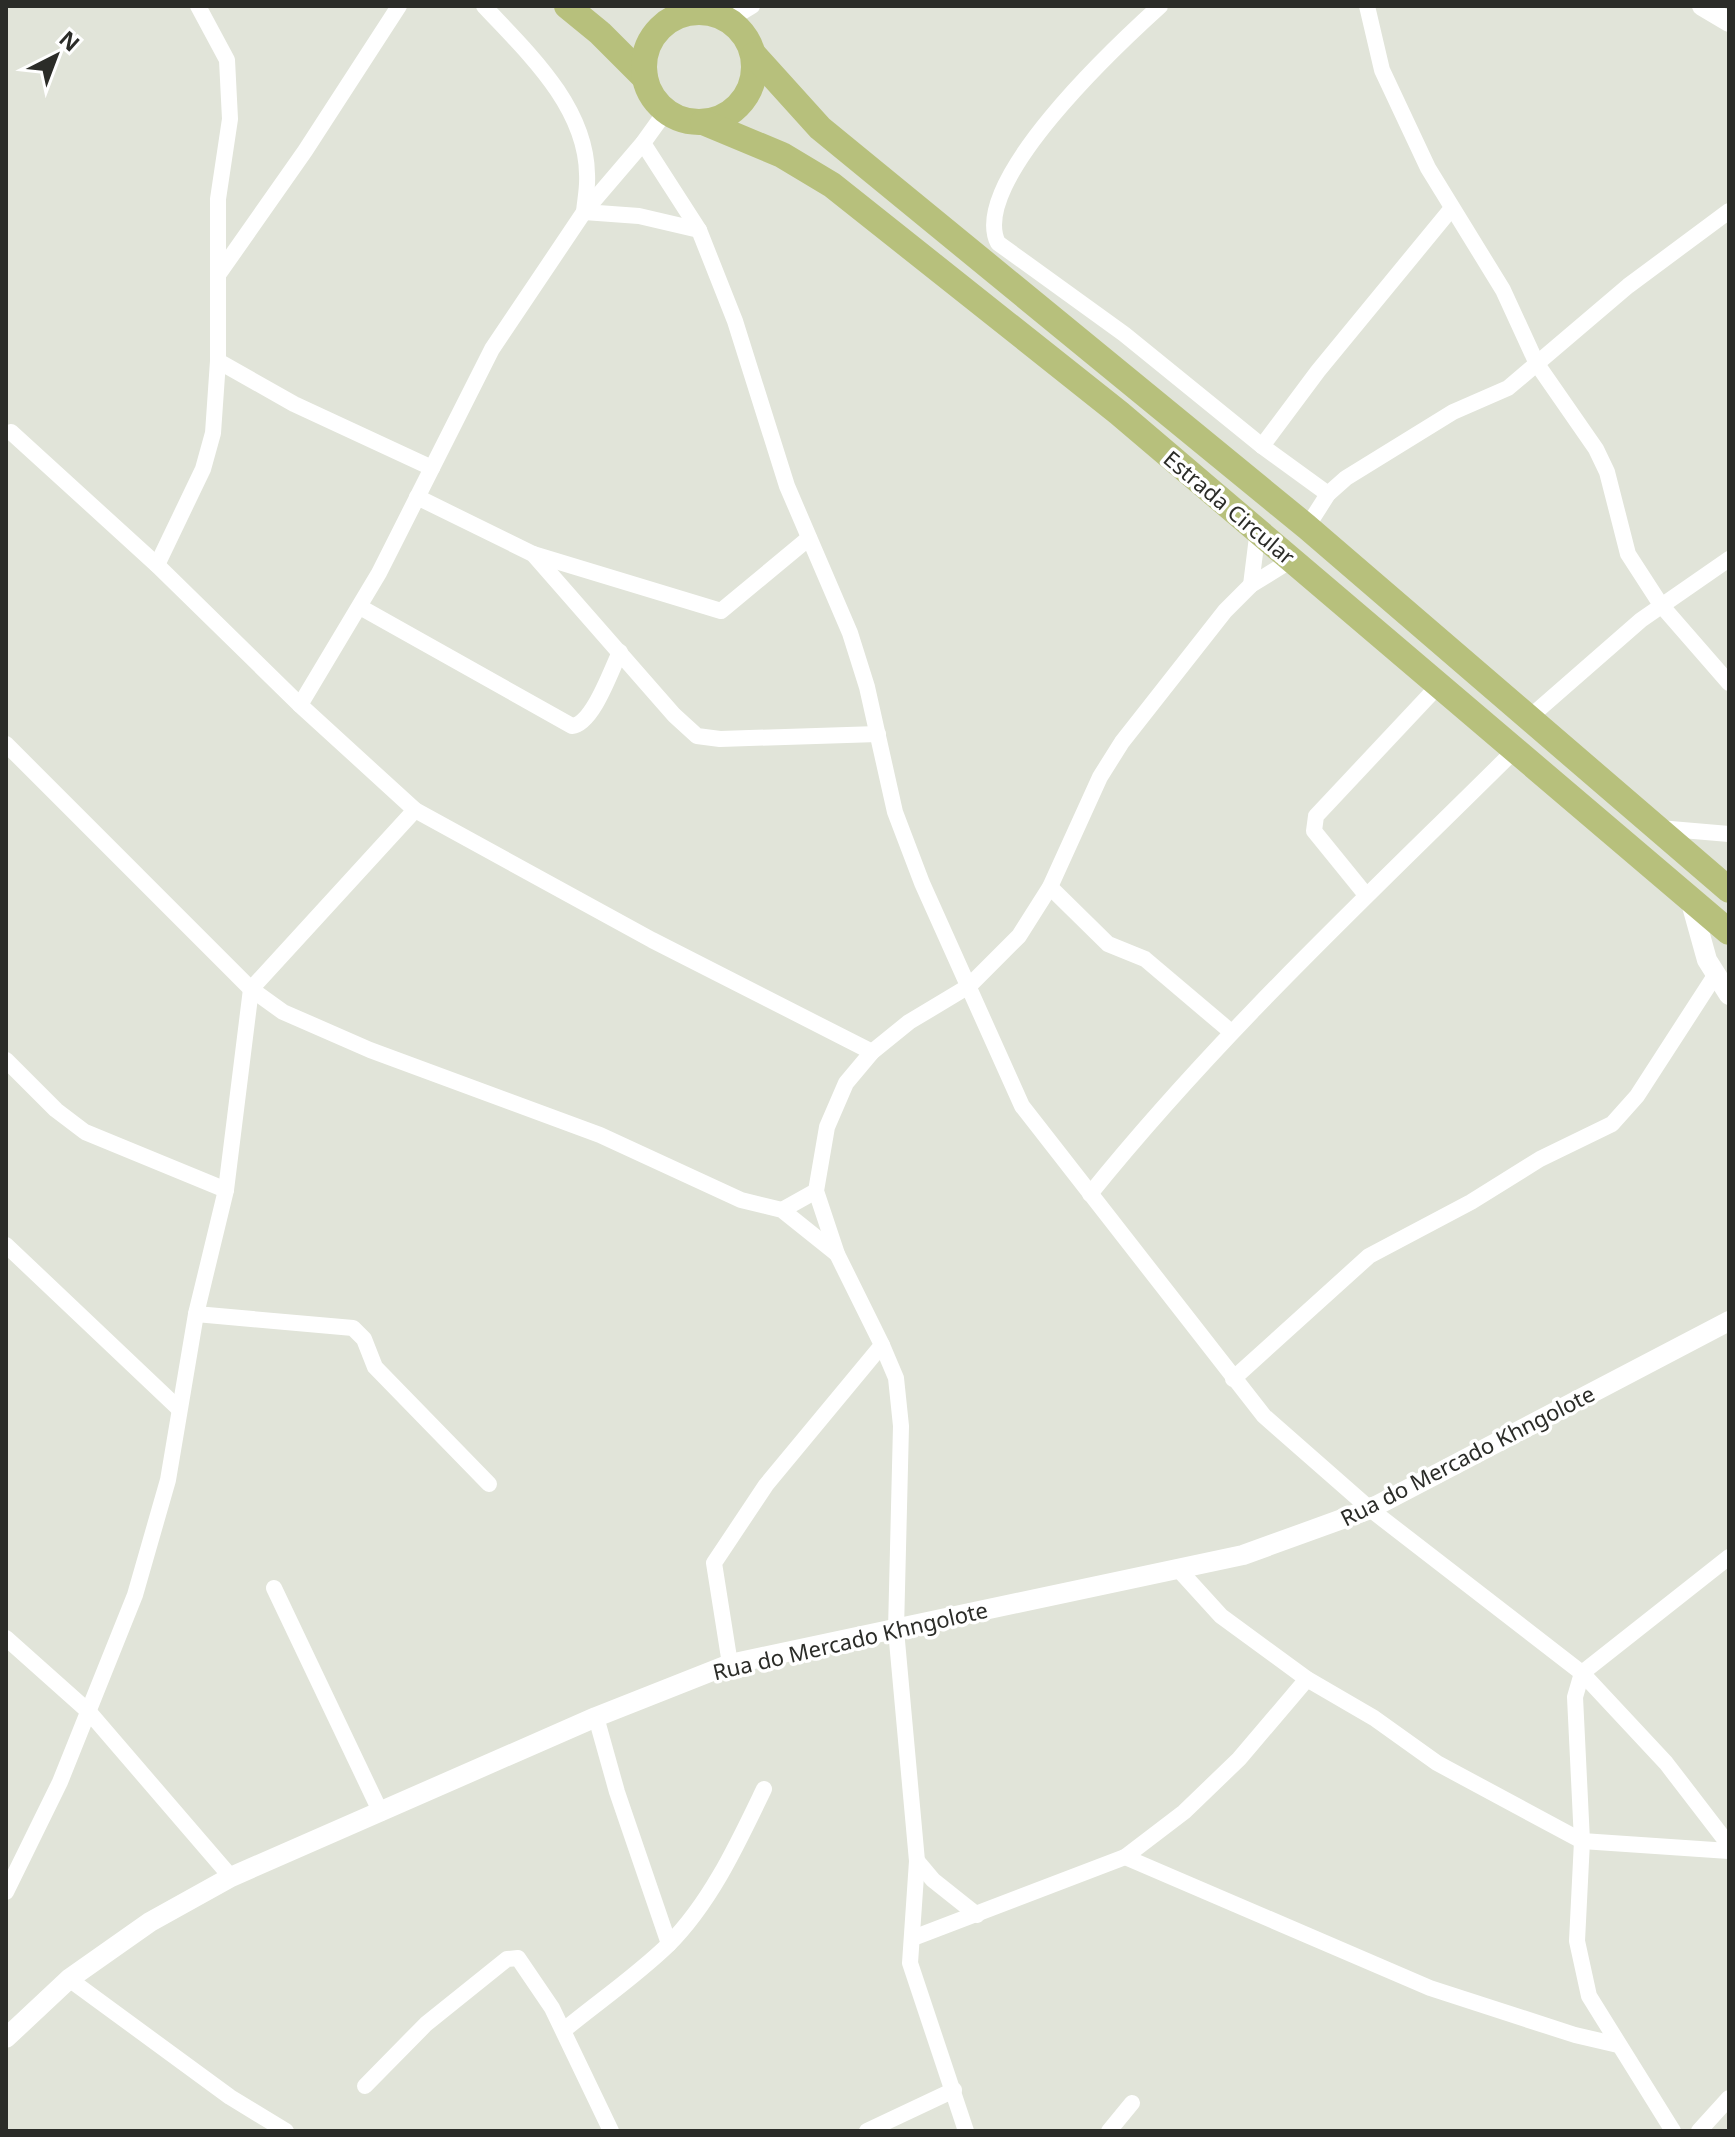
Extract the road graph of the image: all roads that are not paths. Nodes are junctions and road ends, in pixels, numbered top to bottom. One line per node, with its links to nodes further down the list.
1 (198, 6): 19 (street)
2 (399, 6): 19 (street)
3 (484, 6): 17 (street)
4 (567, 6): 11 (main road)
5 (752, 6): 9 (street)
6 (1367, 6): 15 (street)
7 (1155, 7): 23 (street)
8 (682, 9): 9 (main road); 11 (main road)
9 (729, 20): 10 (main road)
10 (754, 55): 13 (main road); 27 (main road, Estrada Circular)
11 (645, 78): 12 (main road)
12 (666, 111): 13 (main road); 14 (street)
13 (703, 122): 28 (main road, Estrada Circular)
14 (643, 143): 17 (street); 18 (street)
15 (1452, 208): 21 (street); 23 (street)
16 (1729, 211): 21 (street)
17 (584, 212): 18 (street); 24 (street)
18 (699, 230): 29 (street)
19 (218, 275): 20 (street)
20 (218, 361): 24 (street); 33 (street)
21 (1537, 364): 25 (street); 35 (street)
22 (11, 432): 33 (street)
23 (1262, 446): 25 (street)
24 (432, 468): 26 (street)
25 (1328, 494): 27 (street)
26 (417, 497): 30 (street); 36 (street)
27 (1307, 527): 41 (main road, Estrada Circular)
28 (1258, 529): 31 (main road, Estrada Circular); 34 (street)
29 (809, 538): 30 (street); 42 (street)
30 (533, 554): 37 (street)
31 (1293, 559): 34 (street); 39 (main road, Estrada Circular)
32 (1729, 559): 35 (street)
33 (157, 565): 40 (street)
34 (1251, 585): 48 (street)
35 (1661, 605): 38 (street); 41 (street)
36 (360, 607): 37 (street); 40 (street)
37 (620, 652): 42 (street)
38 (1729, 683)
39 (1439, 685): 44 (main road, Estrada Circular); 50 (street)
40 (300, 705): 45 (street)
41 (1530, 717): 46 (main road, Estrada Circular)
42 (878, 734): 54 (street)
43 (6, 744): 55 (street)
44 (1515, 750): 50 (street); 51 (main road, Estrada Circular)
45 (415, 810): 55 (street); 58 (street)
46 (1655, 828): 47 (street); 49 (main road, Estrada Circular)
47 (1729, 834)
48 (1050, 887): 54 (street); 57 (street)
49 (1729, 890)
50 (1366, 895): 57 (street)
51 (1690, 899): 52 (main road, Estrada Circular); 53 (street)
52 (1729, 932)
53 (1714, 977): 56 (street); 69 (street)
54 (969, 986): 58 (street); 62 (street)
55 (251, 989): 60 (street); 63 (street)
56 (1729, 995)
57 (1230, 1031): 62 (street)
58 (872, 1052): 61 (street)
59 (6, 1060): 60 (street)
60 (226, 1190): 66 (street)
61 (816, 1191): 63 (street); 65 (street)
62 (1090, 1194): 69 (street)
63 (782, 1210): 65 (street)
64 (6, 1245): 70 (street)
65 (837, 1254): 68 (street)
66 (196, 1314): 70 (street); 71 (street)
67 (1729, 1321): 72 (street, Rua do Mercado Khngolote)
68 (882, 1345): 76 (street); 78 (street)
69 (1233, 1379): 72 (street)
70 (178, 1408): 81 (street)
71 (489, 1484)
72 (1370, 1509): 74 (street, Rua do Mercado Khngolote); 79 (street)
73 (1729, 1557): 79 (street)
74 (1180, 1571): 76 (street, Rua do Mercado Khngolote); 80 (street)
75 (274, 1588): 84 (street)
76 (896, 1630): 78 (street, Rua do Mercado Khngolote); 89 (street)
77 (6, 1638): 81 (street)
78 (730, 1664): 82 (street, Rua do Mercado Khngolote)
79 (1582, 1673): 85 (street); 86 (street)
80 (1307, 1679): 85 (street); 88 (street)
81 (89, 1712): 90 (street); 91 (street)
82 (596, 1717): 84 (street, Rua do Mercado Khngolote); 94 (street)
83 (764, 1789): 94 (street)
84 (381, 1813): 90 (street, Rua do Mercado Khngolote)
85 (1582, 1841): 87 (street); 98 (street)
86 (1729, 1845)
87 (1729, 1851)
88 (1125, 1857): 92 (street); 98 (street)
89 (917, 1861): 92 (street); 93 (street)
90 (231, 1877): 95 (street, Rua do Mercado Khngolote)
91 (6, 1892)
92 (977, 1915): 93 (street)
93 (913, 1938): 100 (street)
94 (669, 1944): 96 (street)
95 (69, 1979): 97 (street, Rua do Mercado Khngolote); 104 (street)
96 (564, 2030): 99 (street); 103 (street)
97 (6, 2038)
98 (1618, 2045): 108 (street)
99 (365, 2086)
100 (954, 2090): 105 (street); 106 (street)
101 (1729, 2098): 109 (street)
102 (1132, 2103): 107 (street)
103 (608, 2130)
104 (286, 2131)
105 (867, 2131)
106 (966, 2131)
107 (1109, 2131)
108 (1673, 2131)
109 (1699, 2131)

